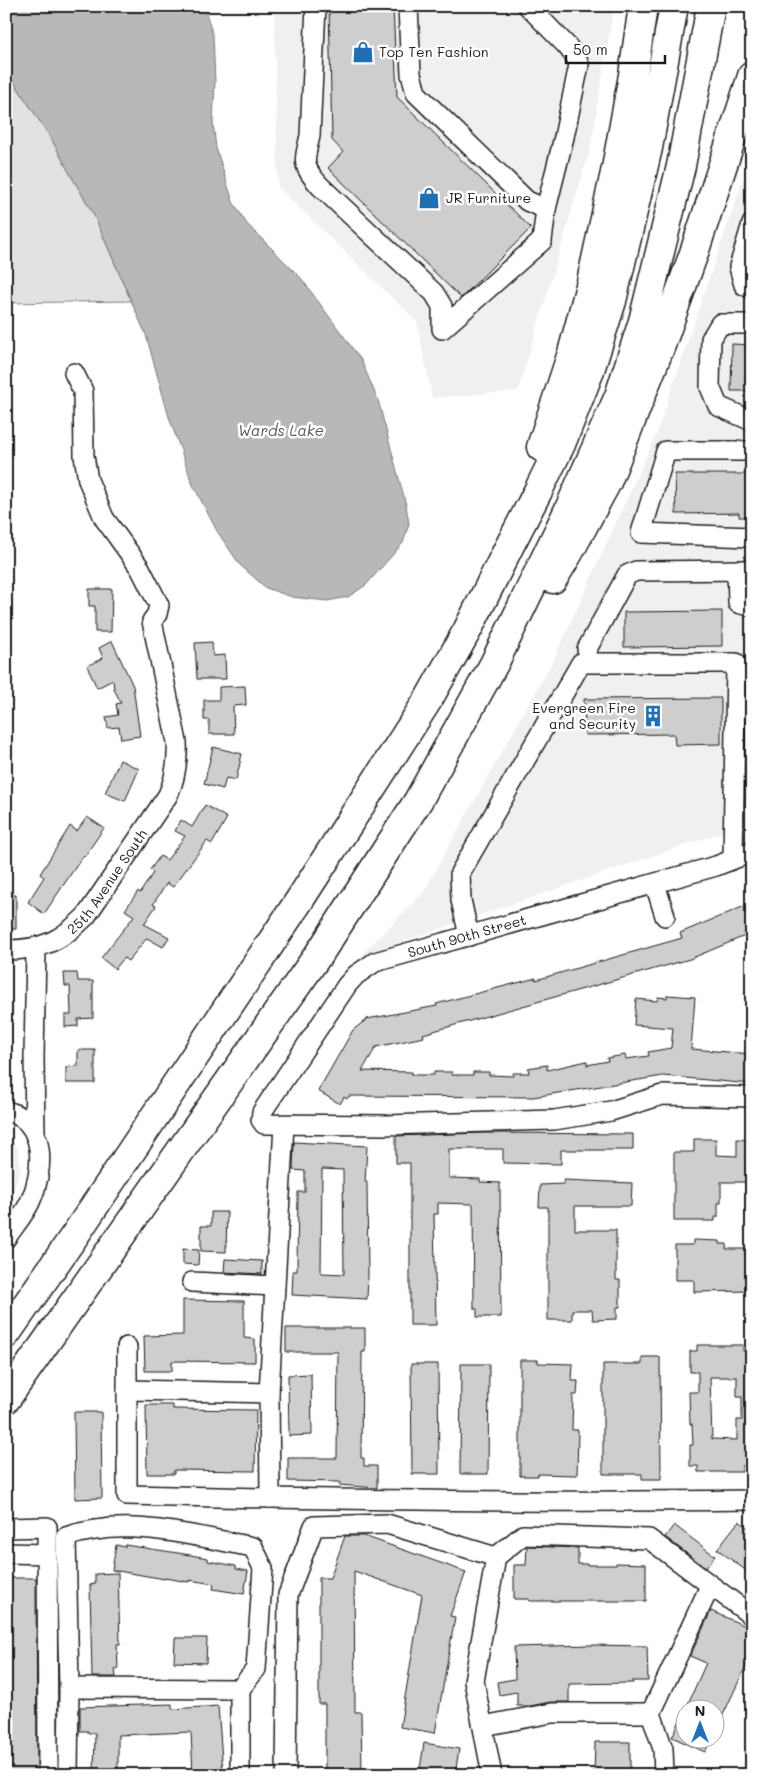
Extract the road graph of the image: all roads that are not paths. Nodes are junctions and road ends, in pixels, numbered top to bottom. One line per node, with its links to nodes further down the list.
1 (316, 6): 8 (street)
2 (408, 6): 8 (street)
3 (528, 6): 8 (street)
4 (643, 6): 16 (highway)
5 (674, 6): 16 (highway)
6 (711, 6): 20 (highway)
7 (752, 76): 20 (highway)
8 (546, 209)
9 (752, 224): 10 (street)
10 (752, 289)
11 (752, 324): 13 (street)
12 (74, 373): 26 (street, 25th Avenue South)
13 (752, 421)
14 (752, 451): 15 (street)
15 (752, 537)
16 (509, 547): 35 (highway)
17 (744, 570): 18 (street); 19 (street)
18 (752, 607)
19 (587, 649)
20 (494, 664): 39 (highway)
21 (752, 852): 22 (street, South 90th Street)
22 (733, 859): 23 (street, South 90th Street); 25 (street)
23 (655, 884): 24 (street); 25 (street, South 90th Street)
24 (665, 916)
25 (469, 936): 30 (street, South 90th Street)
26 (36, 949): 27 (street); 31 (street)
27 (6, 950)
28 (752, 1097): 30 (street)
29 (6, 1111): 31 (street)
30 (284, 1125): 34 (street)
31 (35, 1134): 32 (street)
32 (6, 1238)
33 (192, 1282): 34 (street)
34 (275, 1286): 38 (street)
35 (6, 1334)
36 (127, 1346): 37 (street)
37 (127, 1390): 38 (street); 40 (street)
38 (269, 1393): 40 (street)
39 (6, 1399)
40 (270, 1498): 41 (street)
41 (752, 1500)
42 (6, 1528): 44 (street)
43 (6, 1553): 44 (street)
44 (46, 1554): 52 (street)
45 (496, 1557): 46 (street); 51 (street); 55 (street)
46 (710, 1586): 47 (street); 50 (street)
47 (752, 1616)
48 (69, 1688): 49 (street); 49 (street); 53 (street)
49 (240, 1689): 54 (street)
50 (651, 1713): 51 (street); 57 (street)
51 (483, 1726): 56 (street)
52 (48, 1775)
53 (68, 1775)
54 (240, 1775)
55 (286, 1775)
56 (492, 1775)
57 (664, 1775)

